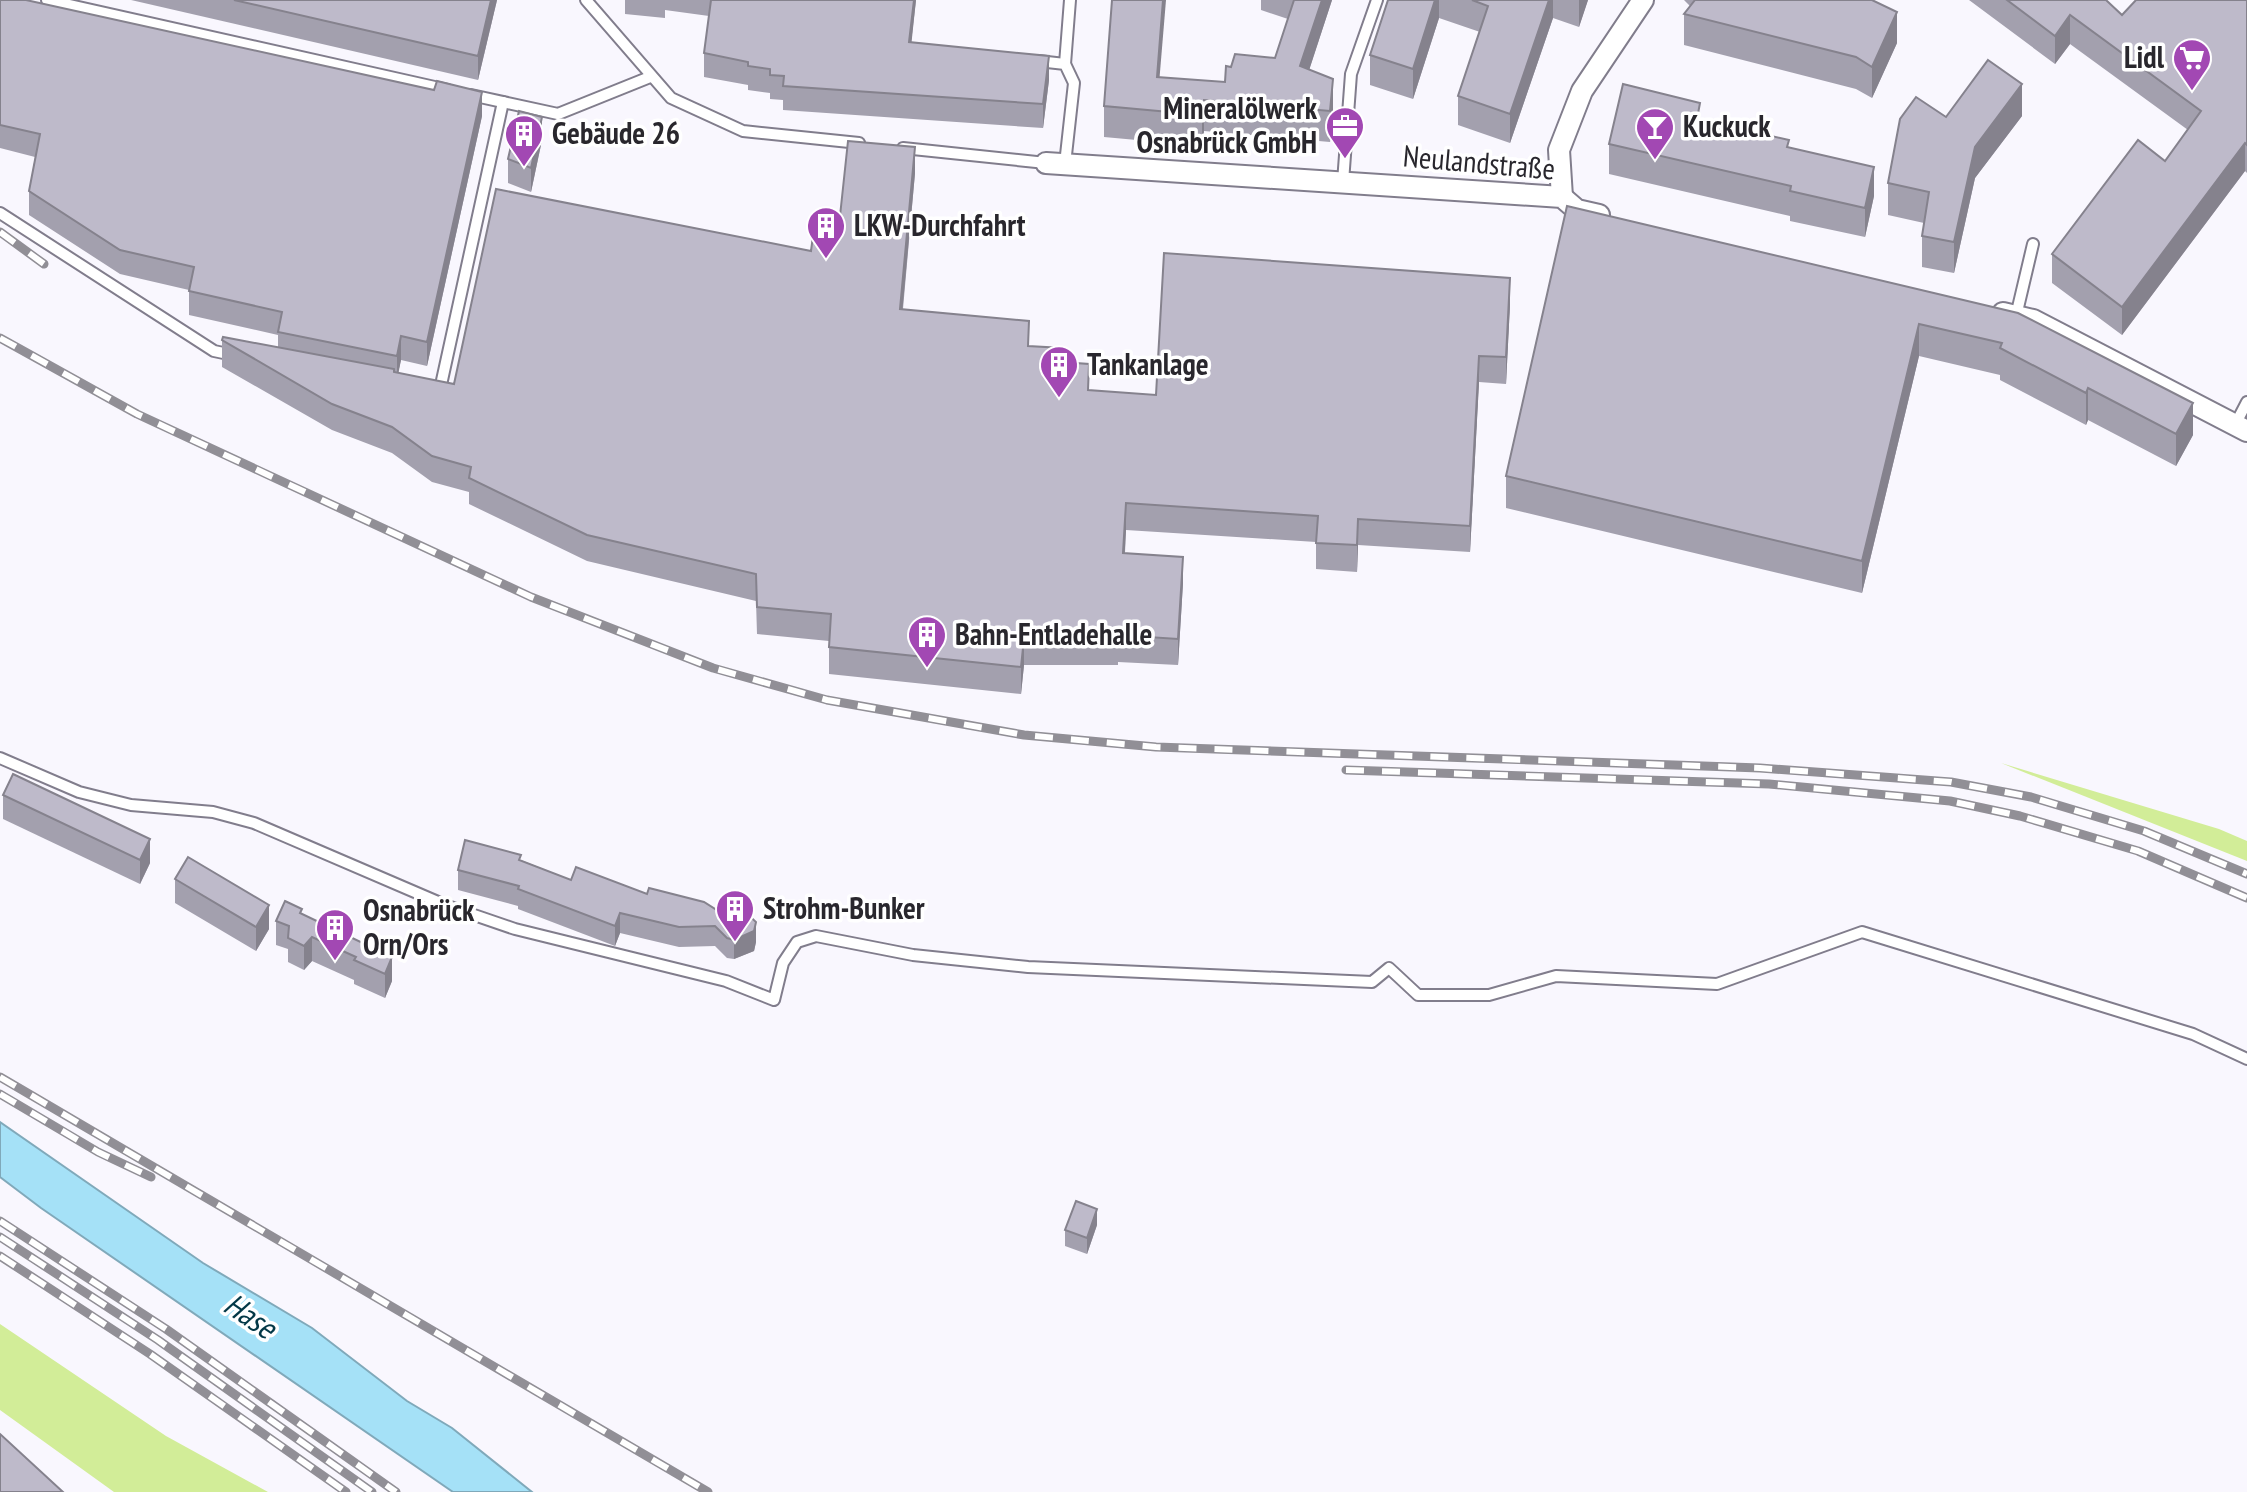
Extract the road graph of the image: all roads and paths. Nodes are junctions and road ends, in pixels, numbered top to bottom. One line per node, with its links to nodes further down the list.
1 (47, 0): 9 (lane)
2 (586, 0): 8 (lane)
3 (1070, 0): 7 (lane)
4 (1377, 0): 13 (lane)
5 (1643, 0): 14 (street)
6 (1018, 60): 7 (lane)
7 (1065, 64): 12 (lane)
8 (650, 77): 9 (lane); 10 (lane)
9 (503, 102): 21 (lane)
10 (864, 144)
11 (894, 147): 12 (lane)
12 (1056, 163): 13 (street, Neulandstraße)
13 (1343, 182): 14 (street, Neulandstraße)
14 (1562, 197): 16 (street, Neulandstraße)
15 (0, 213): 20 (lane)
16 (1622, 221)
17 (2033, 244): 19 (lane)
18 (1986, 309): 19 (street)
19 (2016, 316): 23 (street)
20 (244, 357)
21 (423, 393)
22 (2247, 402): 23 (lane)
23 (2241, 428)
24 (0, 758): 25 (lane)
25 (2247, 1059)

